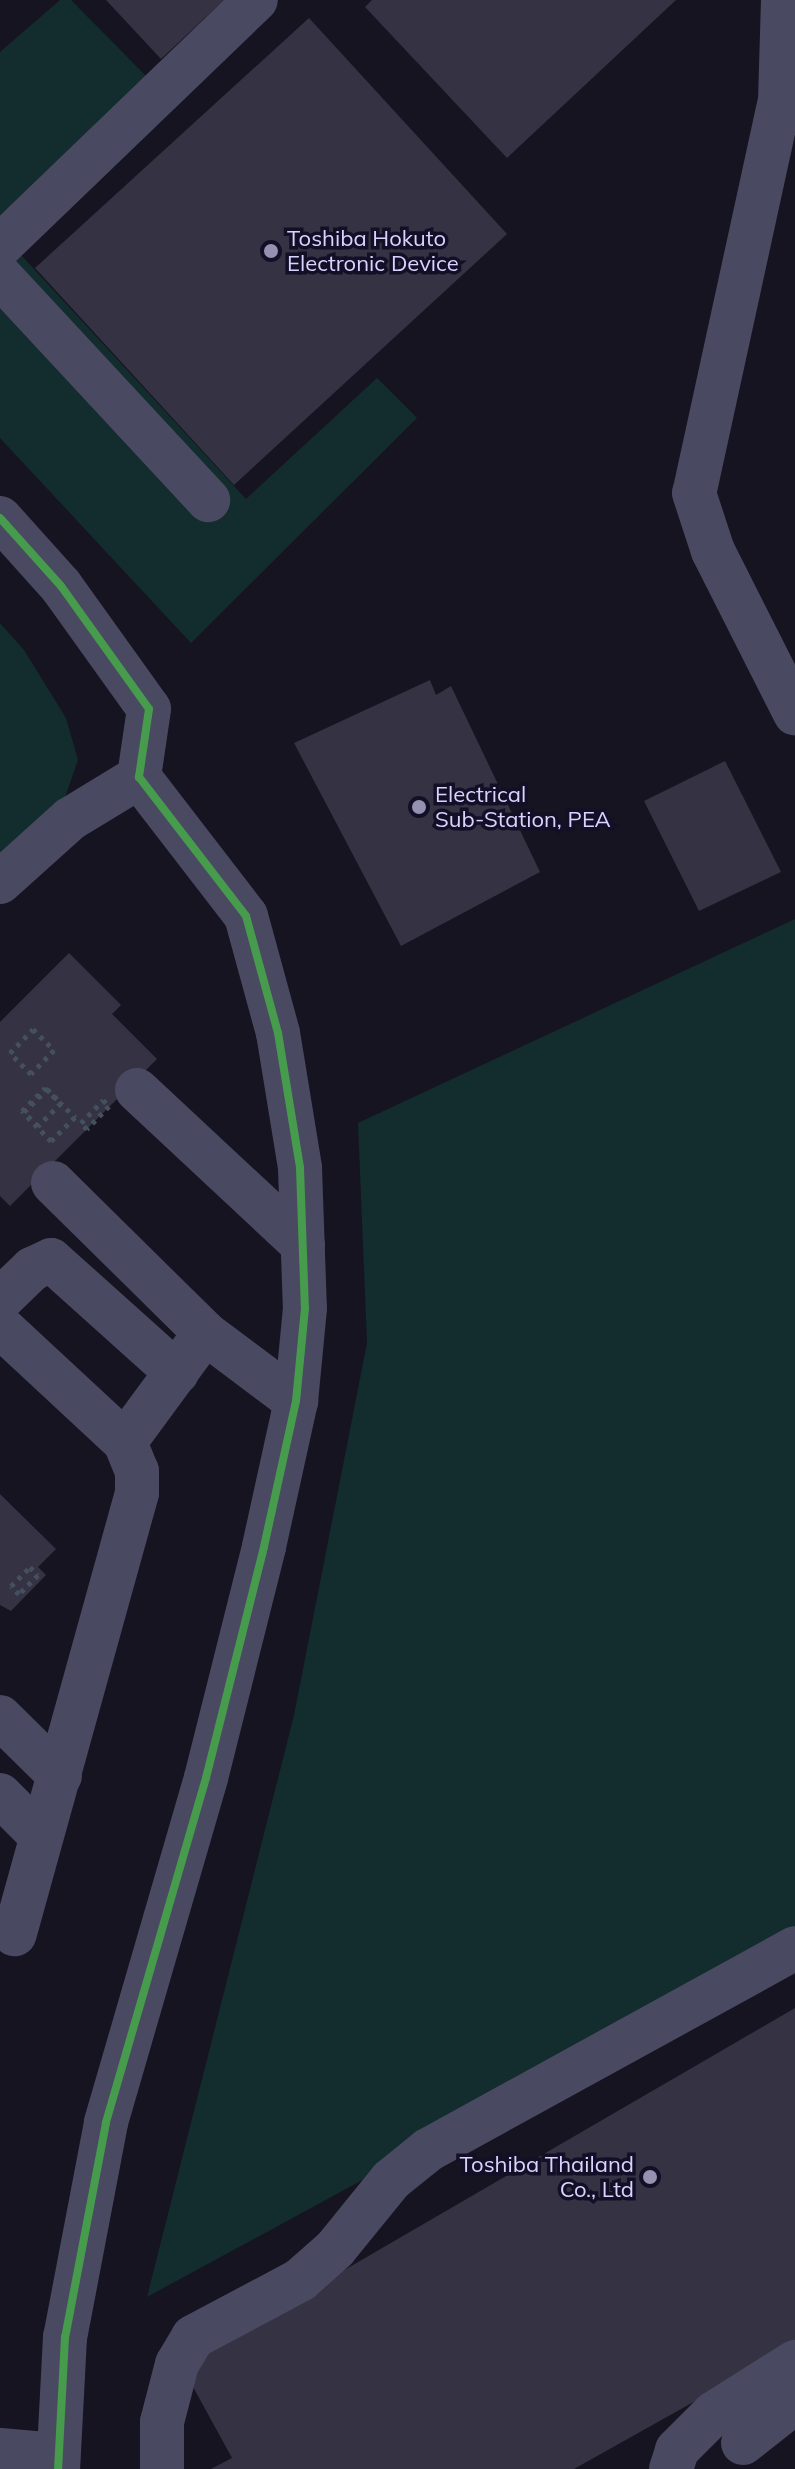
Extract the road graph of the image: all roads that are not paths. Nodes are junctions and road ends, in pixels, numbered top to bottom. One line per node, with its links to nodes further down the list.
1 (256, 0): 3 (street)
2 (783, 0): 7 (street)
3 (0, 246)
4 (0, 276): 5 (street)
5 (208, 500)
6 (0, 518): 8 (street)
7 (795, 713)
8 (139, 777): 9 (street); 12 (street)
9 (0, 882)
10 (120, 1095): 12 (street)
11 (52, 1162): 14 (street)
12 (303, 1245): 16 (street)
13 (4, 1330): 15 (street); 17 (street)
14 (212, 1339): 15 (street); 16 (street)
15 (177, 1373): 17 (street)
16 (296, 1401): 28 (street)
17 (125, 1442): 19 (street)
18 (0, 1717): 19 (street)
19 (60, 1776): 21 (street)
20 (0, 1795): 21 (street)
21 (41, 1836): 22 (street)
22 (15, 1934)
23 (795, 1948): 29 (street)
24 (795, 2362): 30 (street)
25 (795, 2402): 26 (street)
26 (743, 2443)
27 (0, 2450): 28 (street)
28 (58, 2462)
29 (162, 2469)
30 (671, 2469)

